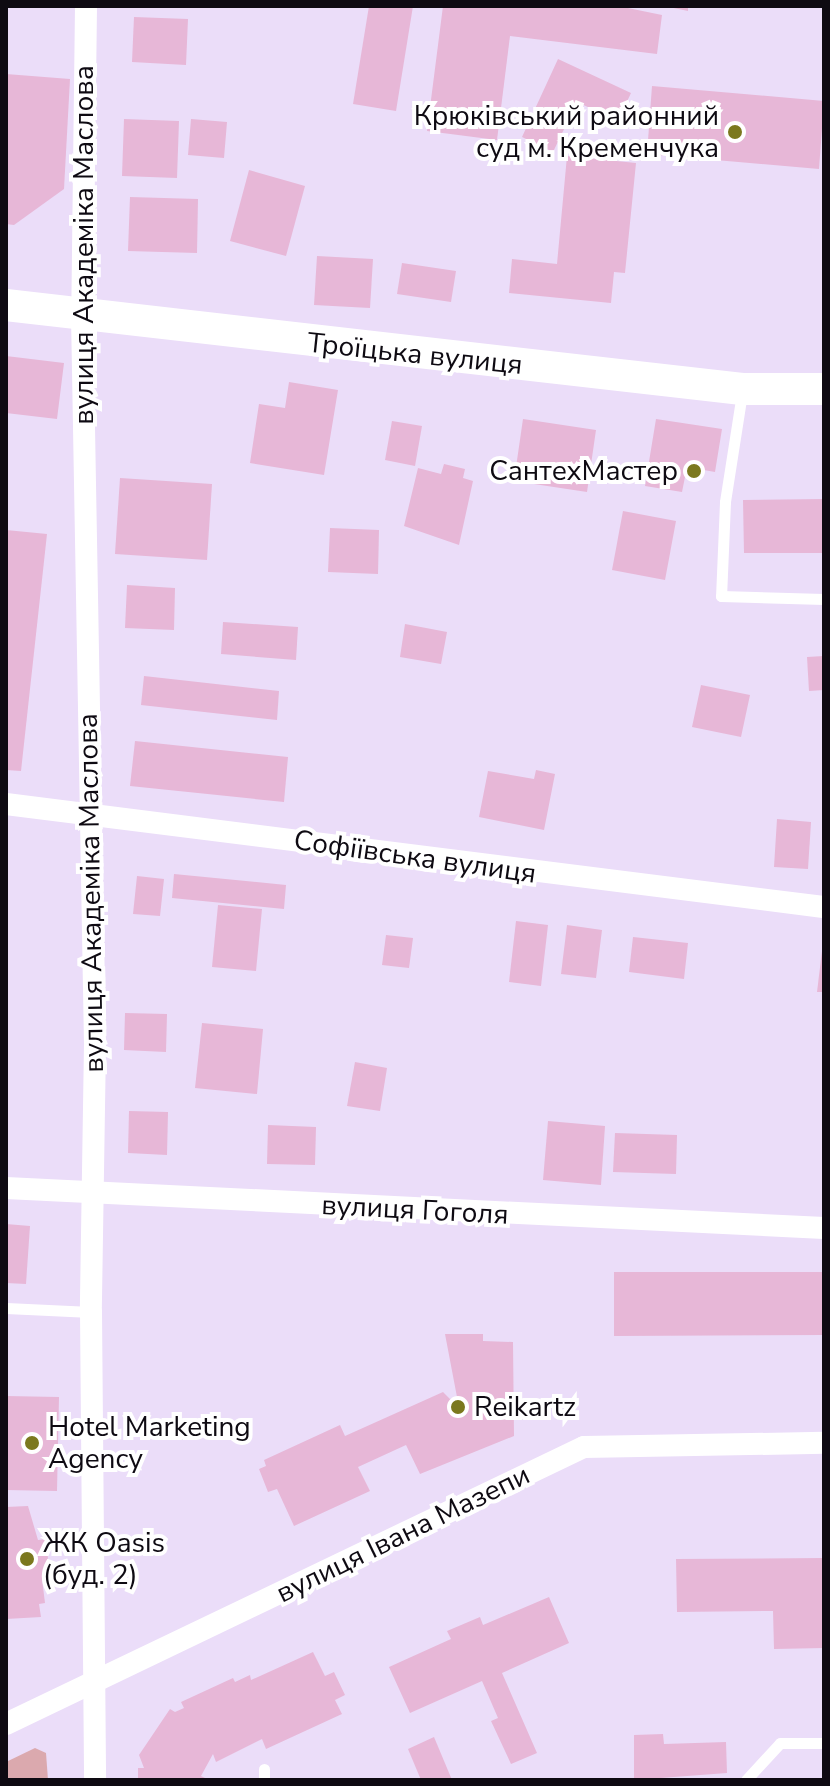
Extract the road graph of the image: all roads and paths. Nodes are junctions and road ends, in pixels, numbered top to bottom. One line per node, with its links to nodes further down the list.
1 (86, 6): 3 (street, вулиця Академіка Маслова)
2 (6, 305): 3 (main road, Троїцька вулиця)
3 (82, 315): 4 (main road, Троїцька вулиця); 8 (street, вулиця Академіка Маслова)
4 (742, 389): 5 (main road, Троїцька вулиця); 6 (lane)
5 (824, 389)
6 (824, 599)
7 (6, 804): 8 (street, Софіївська вулиця)
8 (88, 814): 9 (street, Софіївська вулиця); 11 (street, вулиця Академіка Маслова)
9 (824, 907)
10 (6, 1188): 11 (street, вулиця Гоголя)
11 (93, 1194): 12 (street, вулиця Гоголя); 14 (street, вулиця Академіка Маслова)
12 (824, 1228)
13 (6, 1308): 14 (lane)
14 (91, 1312): 16 (street, вулиця Академіка Маслова)
15 (824, 1443): 16 (street, вулиця Івана Мазепи)
16 (95, 1684): 17 (street, вулиця Івана Мазепи); 19 (street, вулиця Академіка Маслова)
17 (6, 1724)
18 (824, 1743): 20 (lane)
19 (95, 1780)
20 (746, 1780)

